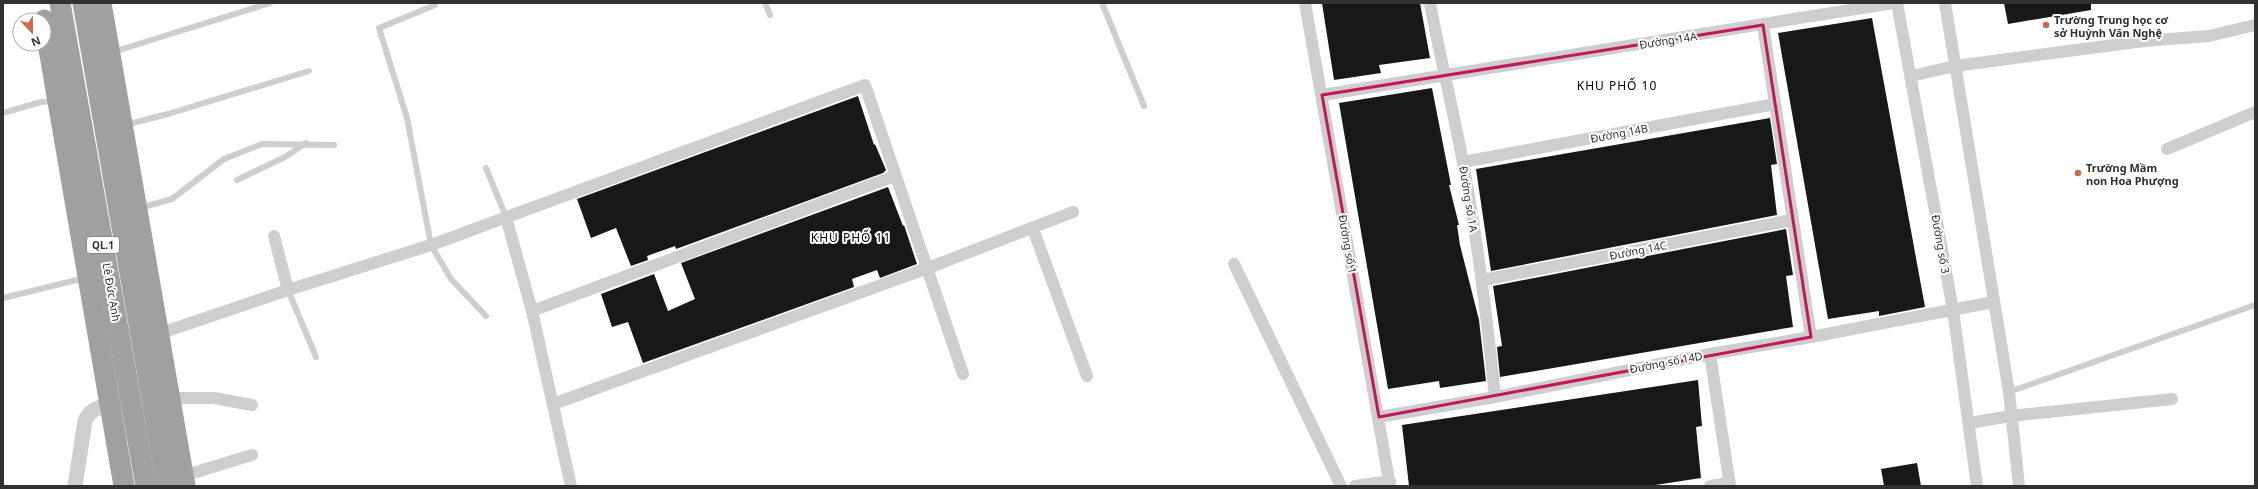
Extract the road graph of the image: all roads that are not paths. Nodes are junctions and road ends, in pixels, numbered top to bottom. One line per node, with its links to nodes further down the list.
1 (60, 3): 64 (highway, Lê Đức Anh / QL.1)
2 (83, 3): 54 (highway, Lê Đức Anh / QL.1)
3 (101, 3): 17 (highway, Lê Đức Anh / QL.1)
4 (270, 3): 17 (lane)
5 (765, 3): 13 (lane)
6 (1102, 3): 25 (lane)
7 (1305, 3): 22 (street, Đường số 1)
8 (1430, 3): 20 (street, Đường số 1A)
9 (1893, 3): 14 (street, Đường 14A)
10 (1897, 3): 21 (street, Đường số 3)
11 (1945, 3): 18 (street)
12 (435, 5): 42 (lane)
13 (770, 15)
14 (1763, 25): 20 (street, Đường 14A); 24 (street)
15 (2255, 25): 18 (street)
16 (50, 52): 23 (highway, Lê Đức Anh / QL.1)
17 (110, 53): 28 (highway, Lê Đức Anh / QL.1)
18 (1955, 66): 21 (street); 49 (street)
19 (309, 71): 28 (lane)
20 (1444, 76): 22 (street, Đường 14A); 32 (street, Đường số 1A)
21 (1911, 76): 51 (street, Đường số 3)
22 (1322, 95): 69 (street, Đường số 1)
23 (58, 100): 27 (lane); 45 (highway, Lê Đức Anh / QL.1)
24 (1775, 104): 32 (street, Đường 14B); 39 (street)
25 (1144, 106)
26 (2255, 112): 31 (street)
27 (3, 113)
28 (123, 125): 36 (highway, Lê Đức Anh / QL.1)
29 (307, 143): 30 (lane); 35 (lane); 36 (lane)
30 (334, 145)
31 (2167, 149)
32 (1463, 162): 46 (street, Đường số 1A)
33 (486, 168): 38 (lane)
34 (895, 176): 38 (street); 44 (street); 52 (street)
35 (237, 180)
36 (137, 209): 54 (highway, Lê Đức Anh / QL.1)
37 (1073, 212): 40 (street)
38 (506, 217): 42 (street); 52 (street)
39 (1792, 220): 46 (street, Đường 14C); 55 (street)
40 (1032, 229): 44 (street); 59 (street)
41 (274, 236): 47 (street)
42 (431, 246): 47 (street); 53 (lane)
43 (1234, 264): 79 (street)
44 (928, 268): 58 (street); 65 (street)
45 (87, 277): 48 (lane); 66 (highway, Lê Đức Anh / QL.1)
46 (1483, 280): 61 (street, Đường số 1A)
47 (288, 290): 54 (street); 57 (lane)
48 (3, 298)
49 (1993, 302): 51 (street, Đường số 14D); 60 (street)
50 (2255, 305): 60 (lane)
51 (1953, 310): 55 (street, Đường số 14D); 70 (street, Đường số 3)
52 (532, 311): 65 (street)
53 (486, 316)
54 (150, 336): 62 (highway, Lê Đức Anh / QL.1); 72 (highway, Lê Đức Anh / QL.1)
55 (1811, 337): 56 (street, Đường số 14D)
56 (1710, 354): 61 (street, Đường số 14D); 74 (street)
57 (316, 357)
58 (963, 374)
59 (1087, 376)
60 (2009, 392): 68 (street)
61 (1495, 397): 69 (street, Đường số 14D)
62 (170, 398): 67 (street); 72 (highway, Lê Đức Anh / QL.1)
63 (2172, 399): 68 (street)
64 (131, 401): 66 (street); 77 (highway, Lê Đức Anh / QL.1)
65 (553, 404): 78 (street)
66 (111, 405): 75 (street); 76 (highway, Lê Đức Anh / QL.1)
67 (252, 406)
68 (2011, 416): 70 (street); 83 (street)
69 (1379, 417): 73 (street, Đường số 1)
70 (1969, 423): 82 (street, Đường số 3)
71 (252, 455): 72 (street)
72 (179, 483)
73 (1390, 483): 80 (street)
74 (1730, 484): 81 (street)
75 (75, 486)
76 (124, 486)
77 (146, 486)
78 (571, 486)
79 (1341, 486)
80 (1355, 486)
81 (1710, 486)
82 (1977, 486)
83 (2019, 486)

